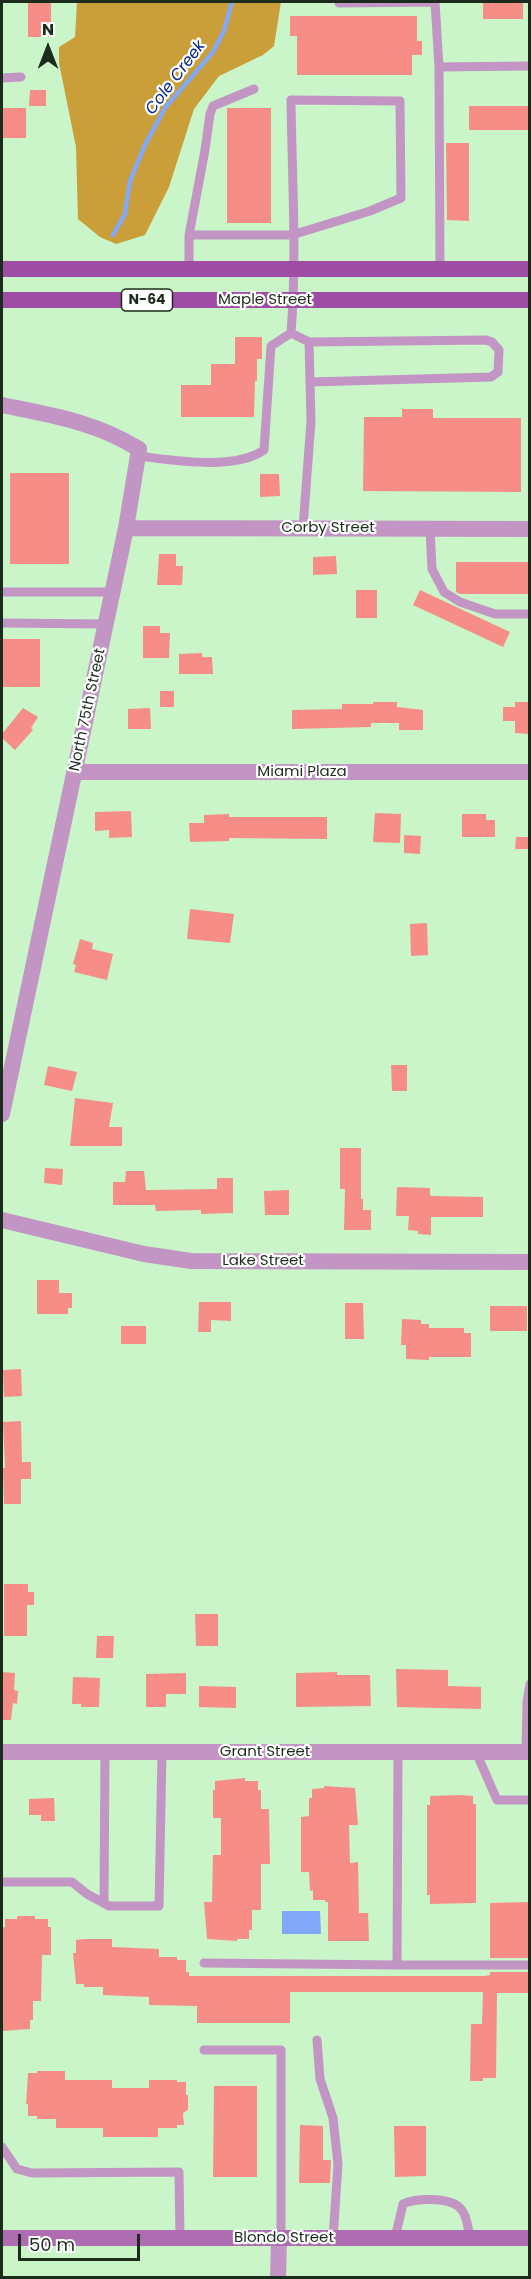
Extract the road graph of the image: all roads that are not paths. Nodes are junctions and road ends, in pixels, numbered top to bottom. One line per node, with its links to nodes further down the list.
1 (339, 2): 3 (lane)
2 (530, 66): 3 (lane)
3 (439, 67): 12 (lane)
4 (21, 77): 5 (lane)
5 (2, 78)
6 (254, 89): 7 (lane)
7 (189, 235): 8 (lane); 10 (lane)
8 (292, 235): 8 (lane); 11 (lane)
9 (2, 269): 10 (main road, Maple Street / N-64)
10 (189, 269): 11 (main road, Maple Street / N-64)
11 (293, 269): 12 (main road, Maple Street / N-64); 15 (lane)
12 (440, 269): 13 (main road, Maple Street / N-64)
13 (530, 269)
14 (2, 300): 15 (main road, Maple Street / N-64)
15 (293, 300): 16 (main road, Maple Street / N-64); 17 (lane)
16 (530, 300)
17 (291, 333): 18 (lane); 21 (lane)
18 (309, 342): 19 (lane); 19 (lane)
19 (310, 382): 23 (lane)
20 (2, 405): 21 (street)
21 (138, 456): 22 (street, North 75th Street)
22 (126, 528): 23 (street, Corby Street); 27 (street, North 75th Street)
23 (303, 528): 24 (street, Corby Street)
24 (430, 529): 25 (street, Corby Street); 28 (lane)
25 (530, 529)
26 (2, 592): 27 (lane)
27 (112, 592): 30 (street, North 75th Street)
28 (530, 614)
29 (2, 623): 30 (lane)
30 (106, 624): 31 (street, North 75th Street)
31 (75, 772): 32 (street, Miami Plaza); 33 (street, North 75th Street)
32 (530, 772)
33 (2, 1113)
34 (2, 1220): 35 (street, Lake Street)
35 (530, 1262)
36 (530, 1683): 42 (lane)
37 (2, 1752): 38 (street, Grant Street)
38 (105, 1752): 39 (street, Grant Street); 45 (lane)
39 (162, 1752): 40 (street, Grant Street); 45 (lane)
40 (398, 1752): 41 (street, Grant Street); 47 (lane)
41 (476, 1752): 42 (street, Grant Street); 43 (lane)
42 (527, 1752)
43 (530, 1800)
44 (2, 1882): 45 (lane)
45 (104, 1903)
46 (204, 1964): 47 (lane)
47 (397, 1965): 48 (lane)
48 (530, 1965)
49 (317, 2040): 58 (lane)
50 (204, 2050): 57 (lane)
51 (2, 2147): 53 (lane)
52 (2, 2238): 53 (main road, Blondo Street)
53 (180, 2238): 57 (main road, Blondo Street)
54 (395, 2238): 55 (main road, Blondo Street); 55 (lane); 58 (main road, Blondo Street)
55 (470, 2238): 56 (main road, Blondo Street)
56 (530, 2238)
57 (280, 2239): 58 (main road, Blondo Street); 59 (street)
58 (333, 2239)
59 (278, 2277)

